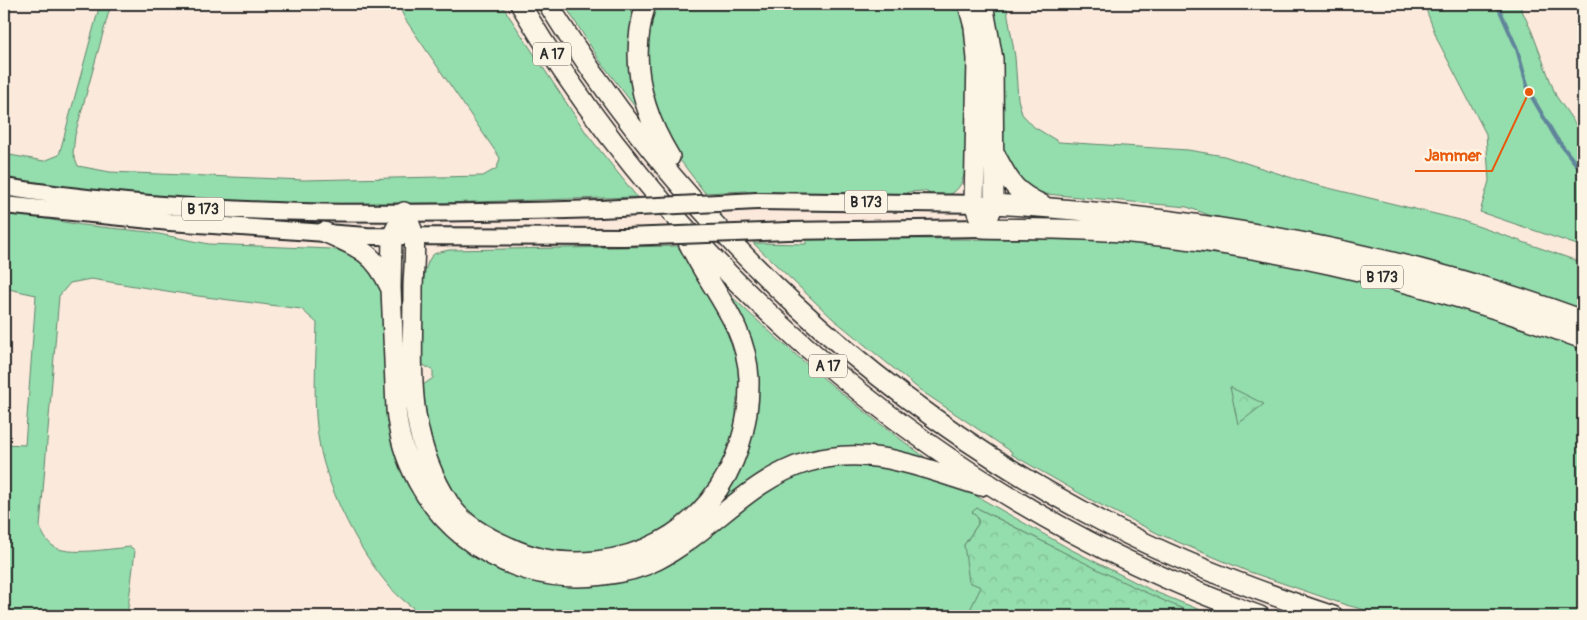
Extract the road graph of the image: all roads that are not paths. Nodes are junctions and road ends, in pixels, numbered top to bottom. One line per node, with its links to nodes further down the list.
1 (520, 4): 14 (highway, A 17)
2 (548, 4): 7 (highway, A 17)
3 (646, 4): 7 (highway)
4 (968, 4): 9 (highway)
5 (983, 4): 6 (highway)
6 (994, 153): 10 (highway); 12 (highway)
7 (678, 182): 24 (highway, A 17)
8 (4, 187): 13 (main road, B 173)
9 (974, 204): 10 (main road, B 173); 13 (main road, B 173, bridge); 15 (highway)
10 (994, 204): 12 (highway, B 173); 15 (highway)
11 (4, 205): 16 (main road, B 173)
12 (1049, 208): 20 (highway, B 173)
13 (404, 212): 17 (highway); 18 (highway)
14 (676, 216): 18 (highway); 22 (highway, A 17)
15 (983, 228): 18 (main road, B 173, bridge); 21 (highway, B 173)
16 (324, 232): 17 (main road, B 173); 19 (highway)
17 (392, 236): 18 (main road, B 173); 19 (highway)
18 (414, 236)
19 (391, 288): 22 (highway)
20 (1583, 320)
21 (1583, 339)
22 (1001, 492): 23 (highway, A 17)
23 (1260, 616)
24 (1333, 616)

